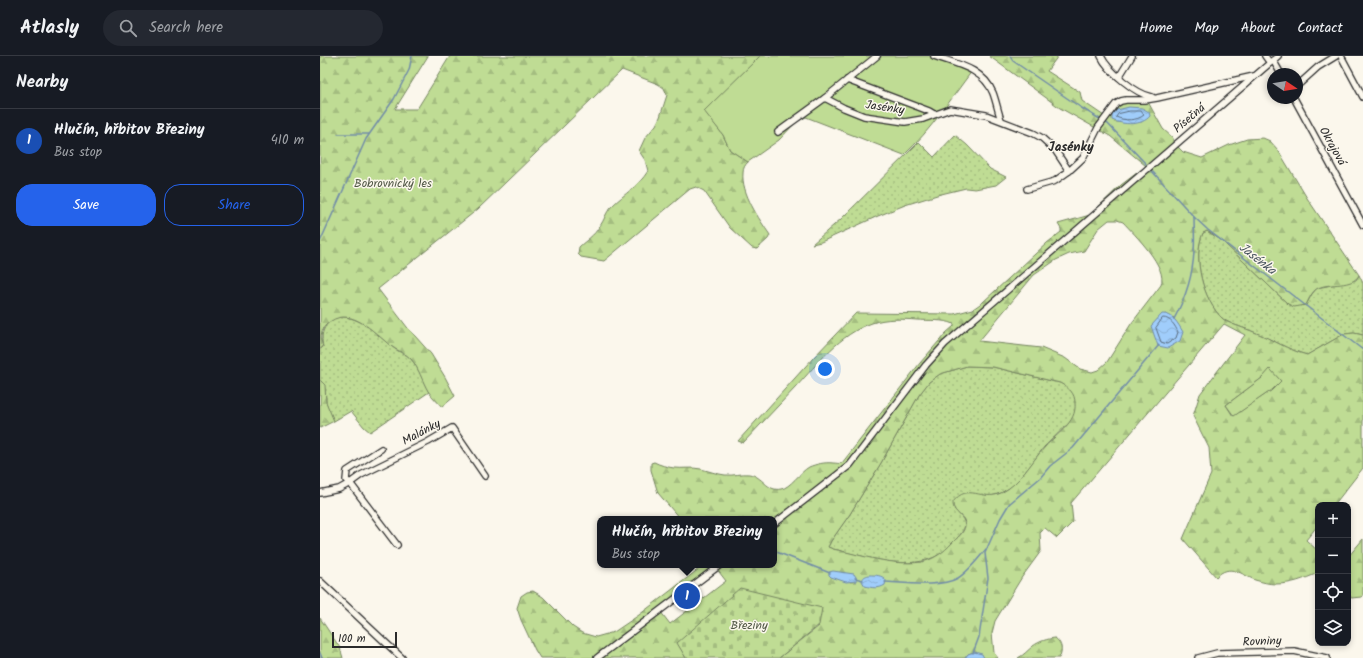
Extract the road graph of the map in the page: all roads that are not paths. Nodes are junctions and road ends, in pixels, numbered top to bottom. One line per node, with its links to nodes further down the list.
1 (877, 56): 11 (street)
2 (934, 56): 18 (street)
3 (1101, 56): 10 (street)
4 (1132, 56): 10 (street)
5 (1265, 56): 8 (street)
6 (1336, 56): 12 (street)
7 (1341, 56): 13 (street)
8 (1274, 60): 9 (street, Písečná)
9 (1255, 75): 15 (street); 28 (street, Písečná)
10 (1119, 77): 15 (street)
11 (847, 80): 14 (street); 17 (street)
12 (1303, 81)
13 (1363, 97)
14 (825, 98): 17 (street, Jasénky); 19 (street)
15 (1156, 98): 20 (street)
16 (1297, 104): 22 (street, Okrajová)
17 (934, 114): 18 (street, Jasénky)
18 (1000, 120): 20 (street, Jasénky)
19 (778, 132)
20 (1069, 171): 21 (street)
21 (1027, 189)
22 (1361, 216): 23 (street, Okrajová)
23 (1363, 225)
24 (381, 449): 26 (street)
25 (485, 476): 26 (street, Malánky)
26 (350, 483): 27 (street, Malánky); 29 (street)
27 (320, 493)
28 (777, 522)
29 (398, 545)
30 (716, 568): 33 (street)
31 (320, 581): 32 (street)
32 (402, 658)
33 (598, 658)
34 (1198, 658): 35 (street, Rovniny)
35 (1327, 658)

